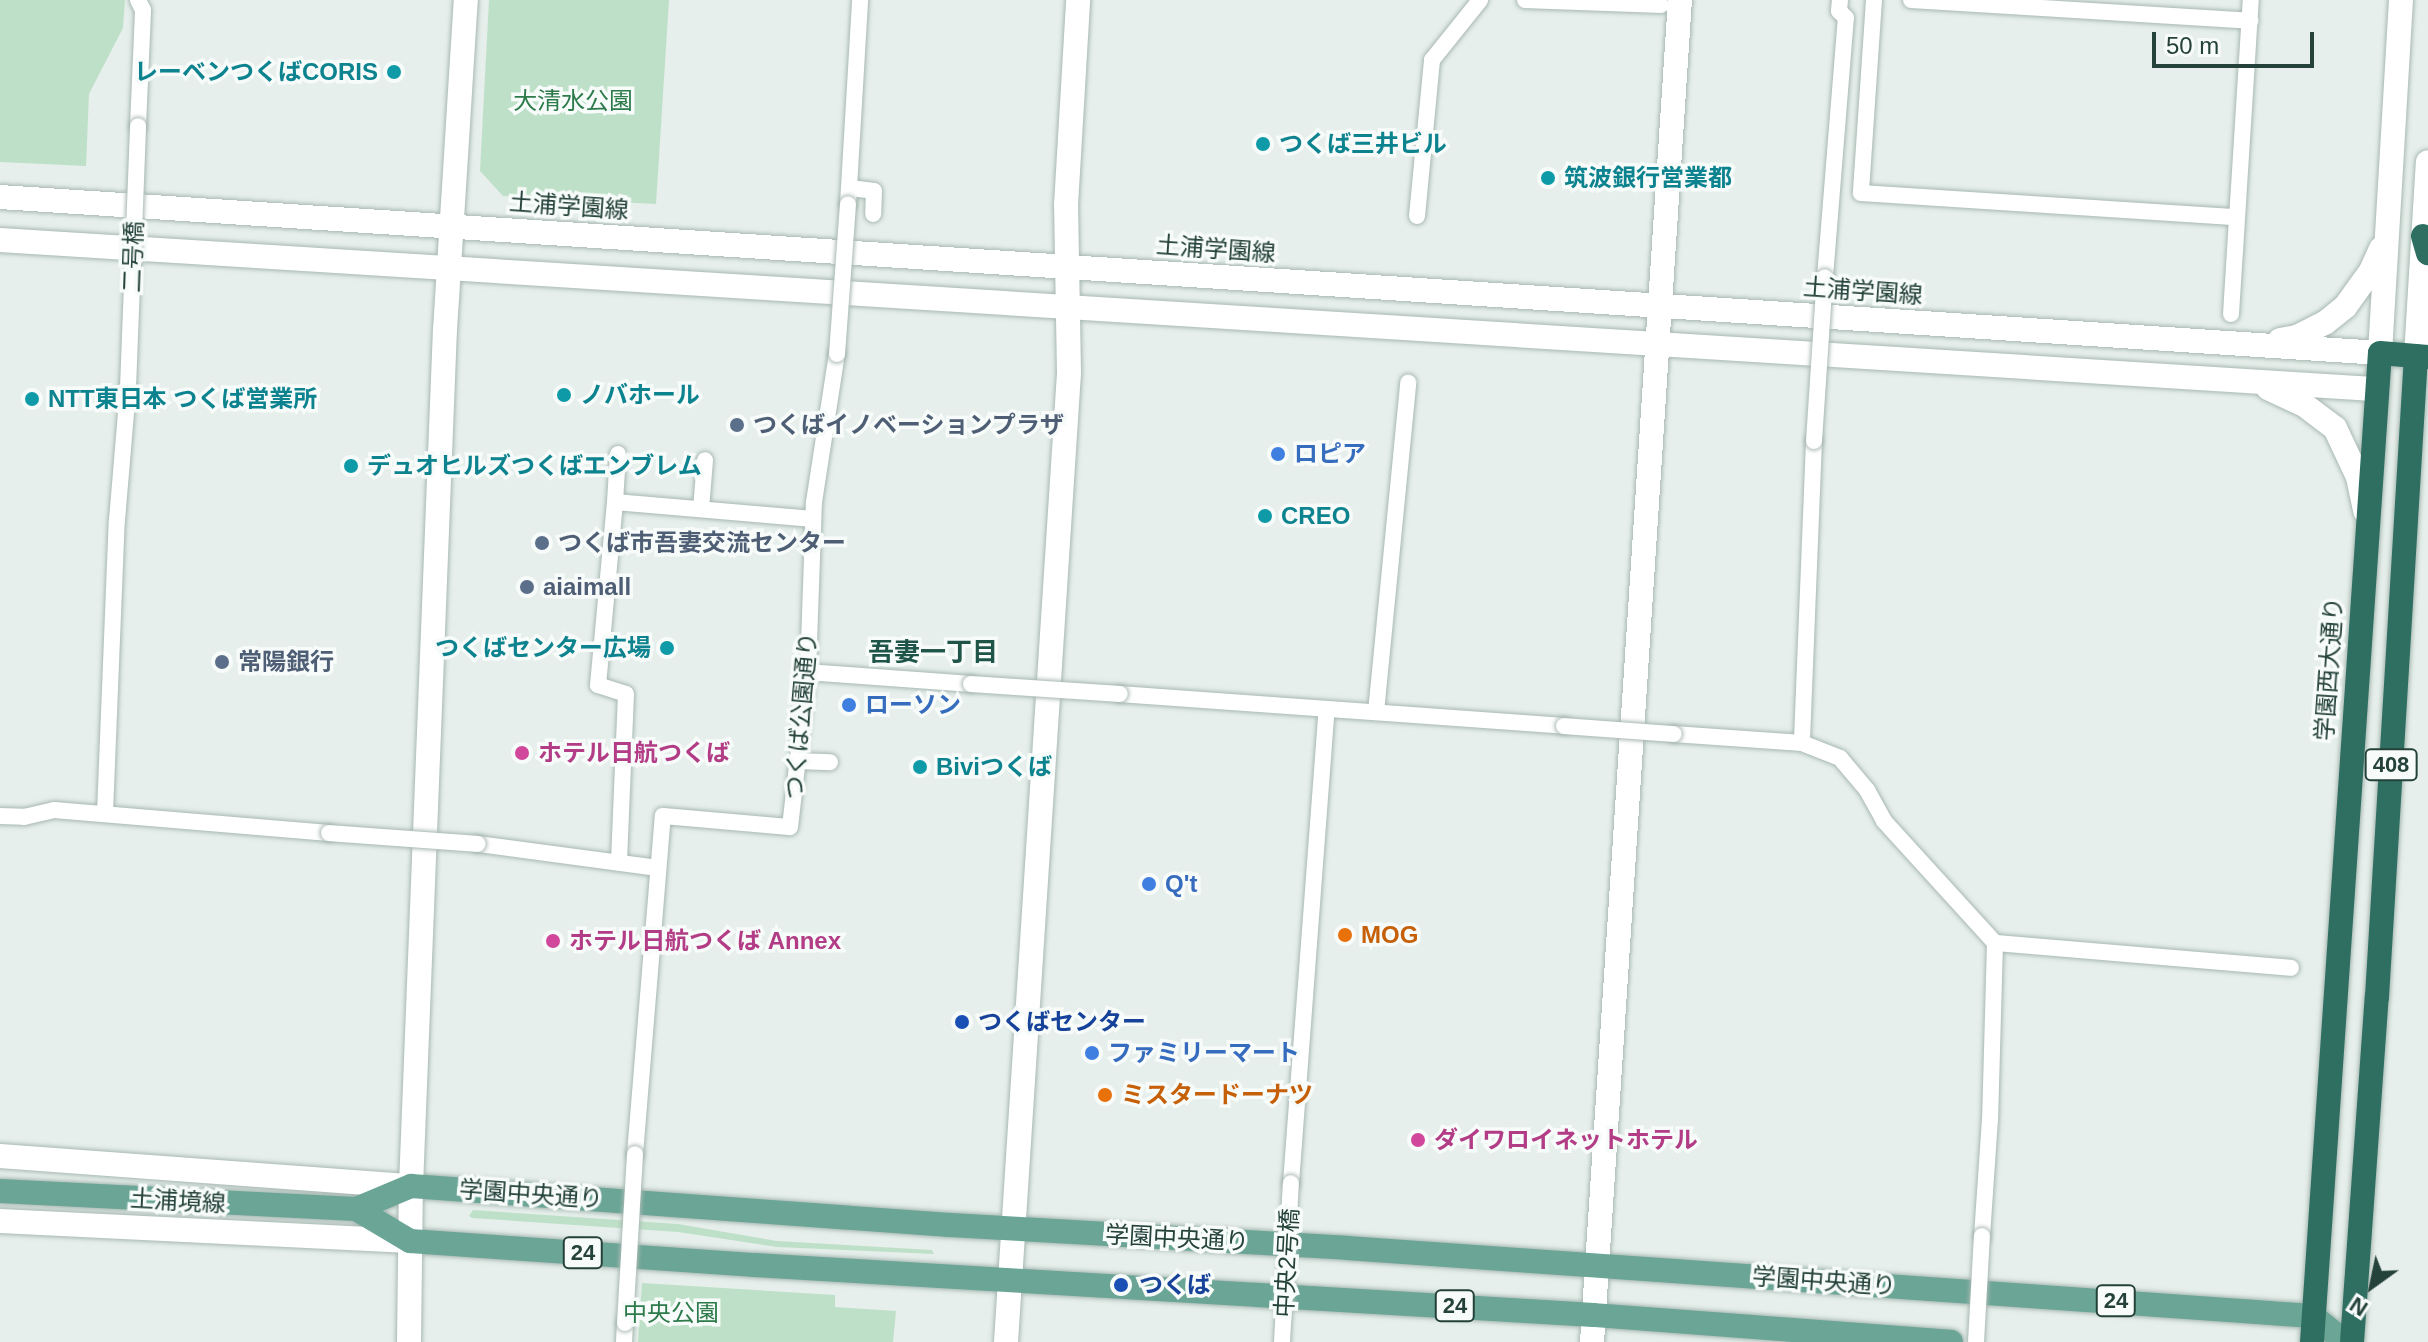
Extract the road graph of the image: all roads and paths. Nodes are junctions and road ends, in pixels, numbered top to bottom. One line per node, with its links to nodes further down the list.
1 (138, 0): 51 (street, 二号橋, bridge)
2 (466, 0): 20 (main road)
3 (860, 0): 15 (street, つくば公園通り)
4 (1078, 0): 25 (main road)
5 (1480, 0): 18 (street)
6 (1525, 0): 12 (street)
7 (1840, 0): 48 (street, bridge)
8 (1874, 0): 19 (street)
9 (1911, 0): 13 (street)
10 (2251, 0): 13 (street)
11 (2401, 0): 21 (main road, 学園西大通り)
12 (1671, 2): 26 (main road)
13 (2250, 21): 19 (street)
14 (2428, 162): 23 (main road)
15 (849, 196): 17 (street); 42 (street, つくば公園通り, bridge)
16 (0, 197): 20 (main road, 土浦学園線)
17 (873, 214)
18 (1417, 216)
19 (2236, 217): 28 (street)
20 (452, 227): 24 (main road); 25 (main road, 土浦学園線)
21 (2387, 236): 30 (main road); 31 (main road, 学園西大通り)
22 (0, 240): 24 (main road)
23 (2426, 245): 32 (main road)
24 (448, 267): 27 (main road); 58 (main road)
25 (1068, 268): 26 (main road, 土浦学園線); 27 (main road)
26 (1662, 304): 29 (main road); 30 (main road, 土浦学園線)
27 (1069, 309): 29 (main road); 62 (main road)
28 (2231, 314)
29 (1659, 344): 33 (main road); 64 (main road)
30 (2254, 345): 31 (main road, 土浦学園線)
31 (2380, 353): 32 (highway, 土浦学園線); 35 (highway, 学園西大通り / 408)
32 (2422, 356): 36 (highway, 408)
33 (2251, 381): 35 (main road); 43 (main road)
34 (1408, 383): 47 (street)
35 (2377, 389): 36 (highway); 43 (highway, 学園西大通り / 408)
36 (2421, 393): 44 (highway, 408)
37 (618, 454): 40 (street)
38 (705, 460): 41 (street)
39 (2428, 470): 44 (highway)
40 (615, 502): 41 (street); 53 (street)
41 (701, 509): 42 (street)
42 (813, 519): 45 (street, つくば公園通り)
43 (2368, 529): 67 (highway, 学園西大通り / 408)
44 (2405, 533): 77 (highway, 408)
45 (808, 672): 46 (street, bridge); 49 (street, つくば公園通り)
46 (1327, 709): 47 (street); 71 (street, 中央2号橋, bridge)
47 (1376, 712): 48 (street, bridge)
48 (1802, 743): 55 (street)
49 (798, 761): 50 (street); 54 (street, つくば公園通り)
50 (830, 762)
51 (105, 813): 52 (street); 53 (street, bridge)
52 (0, 816)
53 (619, 863): 54 (street)
54 (657, 868): 69 (street, つくば公園通り, bridge)
55 (1995, 943): 56 (street); 74 (street, bridge)
56 (2291, 968)
57 (0, 1156): 58 (main road, 学園中央通り)
58 (411, 1186): 60 (main road, 土浦境線 / 24); 62 (main road, 学園中央通り / 24); 63 (main road)
59 (0, 1191): 60 (main road, 土浦境線 / 24)
60 (356, 1209): 63 (main road, 土浦境線 / 24)
61 (0, 1221): 63 (main road)
62 (1014, 1229): 64 (main road, 学園中央通り / 24); 65 (main road)
63 (410, 1241): 65 (main road, 24); 68 (main road)
64 (1597, 1265): 66 (main road); 67 (main road, 学園中央通り / 24)
65 (1010, 1281): 66 (main road, 24); 70 (main road)
66 (1594, 1315): 72 (main road); 73 (main road, 24)
67 (2313, 1316): 75 (highway, 学園西大通り / 408); 76 (main road)
68 (409, 1342)
69 (624, 1342)
70 (1006, 1342)
71 (1282, 1342)
72 (1592, 1342)
73 (1951, 1342)
74 (1976, 1342)
75 (2312, 1342)
76 (2345, 1342)
77 (2352, 1342)

